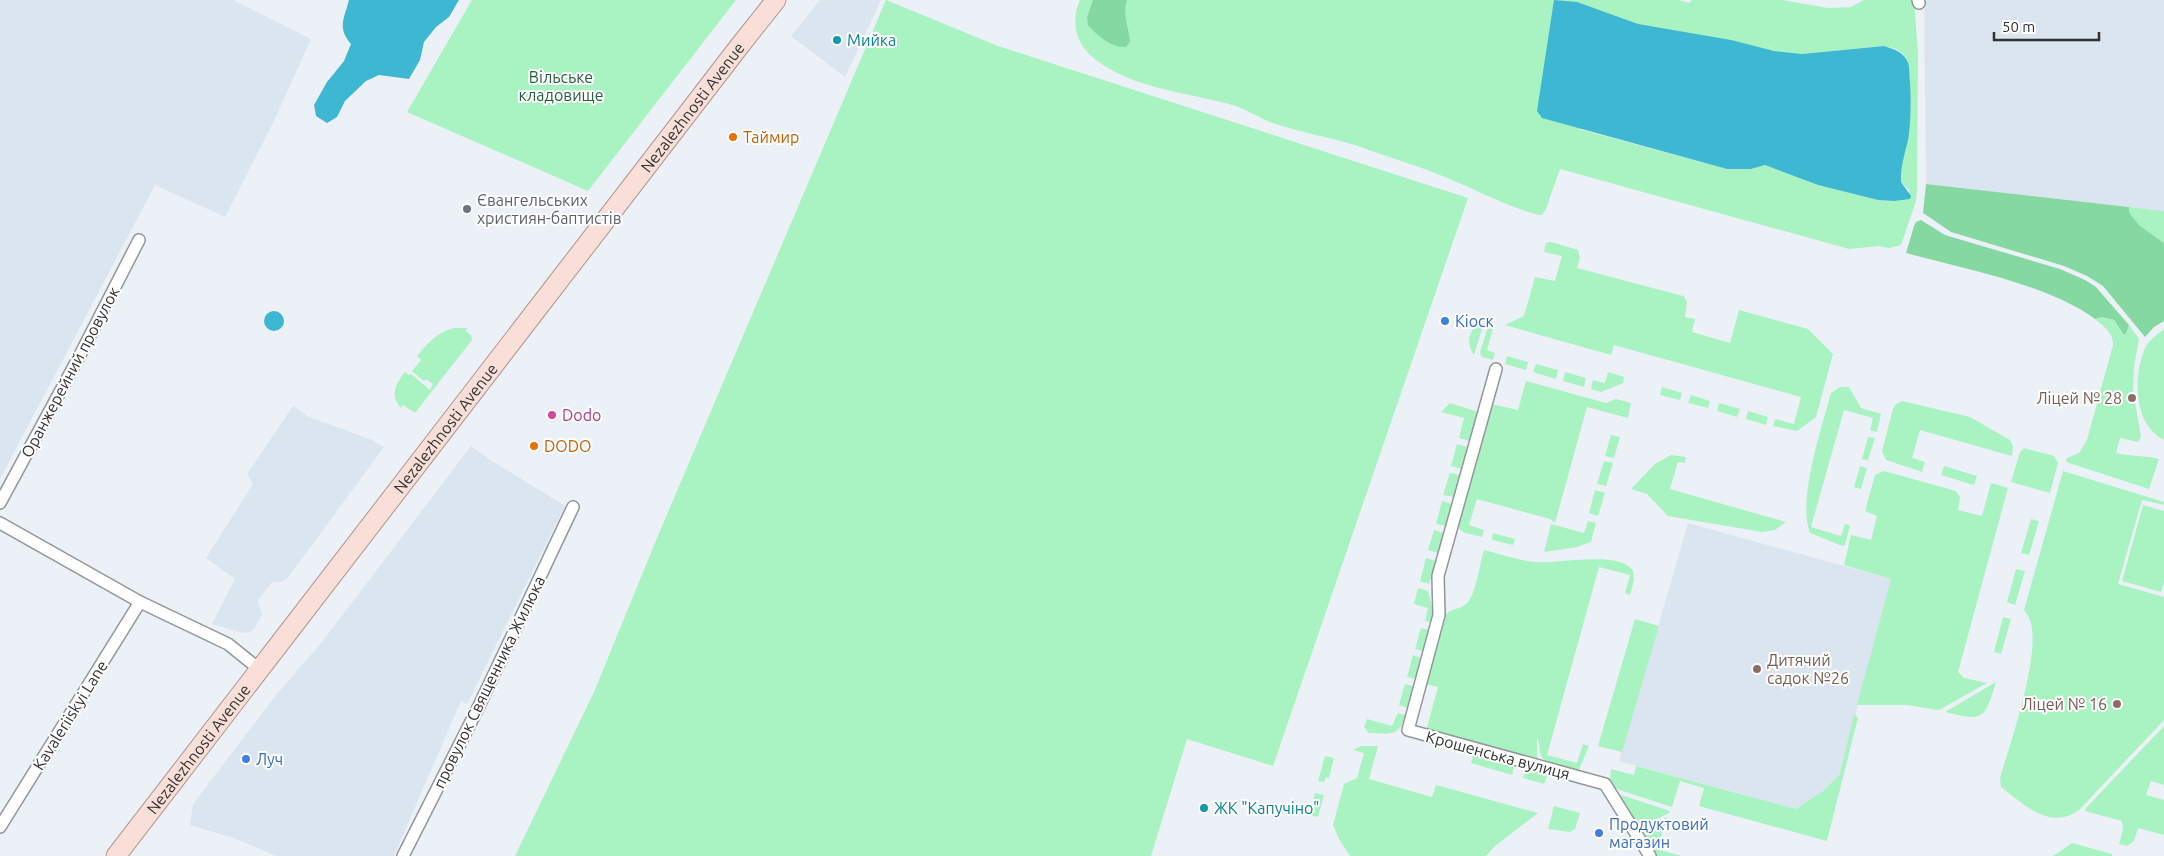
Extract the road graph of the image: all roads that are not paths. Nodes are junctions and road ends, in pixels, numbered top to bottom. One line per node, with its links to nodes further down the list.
1 (776, 0): 8 (main road, Nezalezhnosti Avenue)
2 (140, 240): 4 (street, Оранжерейний провулок)
3 (1496, 369): 12 (street, Крошенська вулиця)
4 (0, 503)
5 (574, 507): 11 (street, провулок Священника Жилюка)
6 (0, 523): 7 (street)
7 (140, 602): 8 (street); 9 (street, Kavaleriiskyi Lane)
8 (259, 669): 10 (main road, Nezalezhnosti Avenue)
9 (0, 827)
10 (116, 856)
11 (403, 856)
12 (1650, 856)

